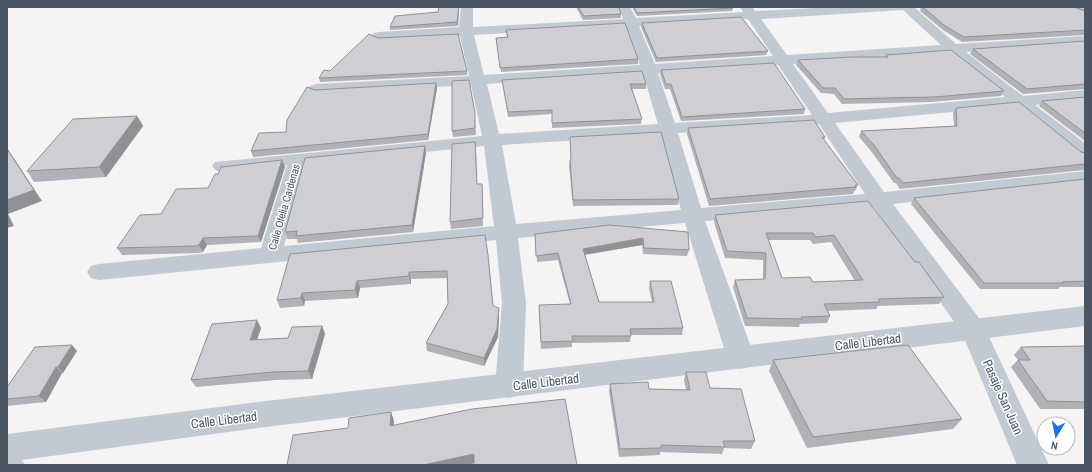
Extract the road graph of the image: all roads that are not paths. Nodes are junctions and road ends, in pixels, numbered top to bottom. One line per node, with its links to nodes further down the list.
1 (467, 7): 8 (street)
2 (902, 7): 6 (street)
3 (907, 7): 11 (street)
4 (1076, 7): 5 (street)
5 (1085, 11)
6 (749, 12): 7 (street); 12 (street, Pasaje San Juan)
7 (627, 14): 8 (street); 13 (street)
8 (466, 31): 9 (street); 14 (street)
9 (378, 36)
10 (1085, 40): 11 (street)
11 (954, 50): 12 (street); 17 (street)
12 (782, 60): 13 (street); 18 (street, Pasaje San Juan)
13 (649, 68): 14 (street); 19 (street)
14 (477, 80): 15 (street); 20 (street)
15 (316, 89)
16 (1085, 96): 17 (street)
17 (1021, 102): 18 (street); 21 (street)
18 (823, 119): 19 (street); 25 (street, Pasaje San Juan)
19 (668, 128): 20 (street); 26 (street)
20 (492, 140): 22 (street); 27 (street)
21 (1085, 152)
22 (298, 159): 23 (street); 28 (street, Calle Ofelia Cardenas)
23 (222, 166)
24 (1085, 177): 25 (street)
25 (879, 199): 26 (street); 31 (street, Pasaje San Juan)
26 (693, 216): 27 (street); 32 (street)
27 (506, 232): 28 (street); 33 (street)
28 (270, 255): 29 (street)
29 (99, 272)
30 (1085, 316): 31 (street, Calle Libertad)
31 (973, 329): 32 (street, Calle Libertad); 35 (street, Pasaje San Juan)
32 (741, 358): 33 (street, Calle Libertad)
33 (509, 386): 34 (street, Calle Libertad)
34 (7, 448)
35 (1033, 465)

